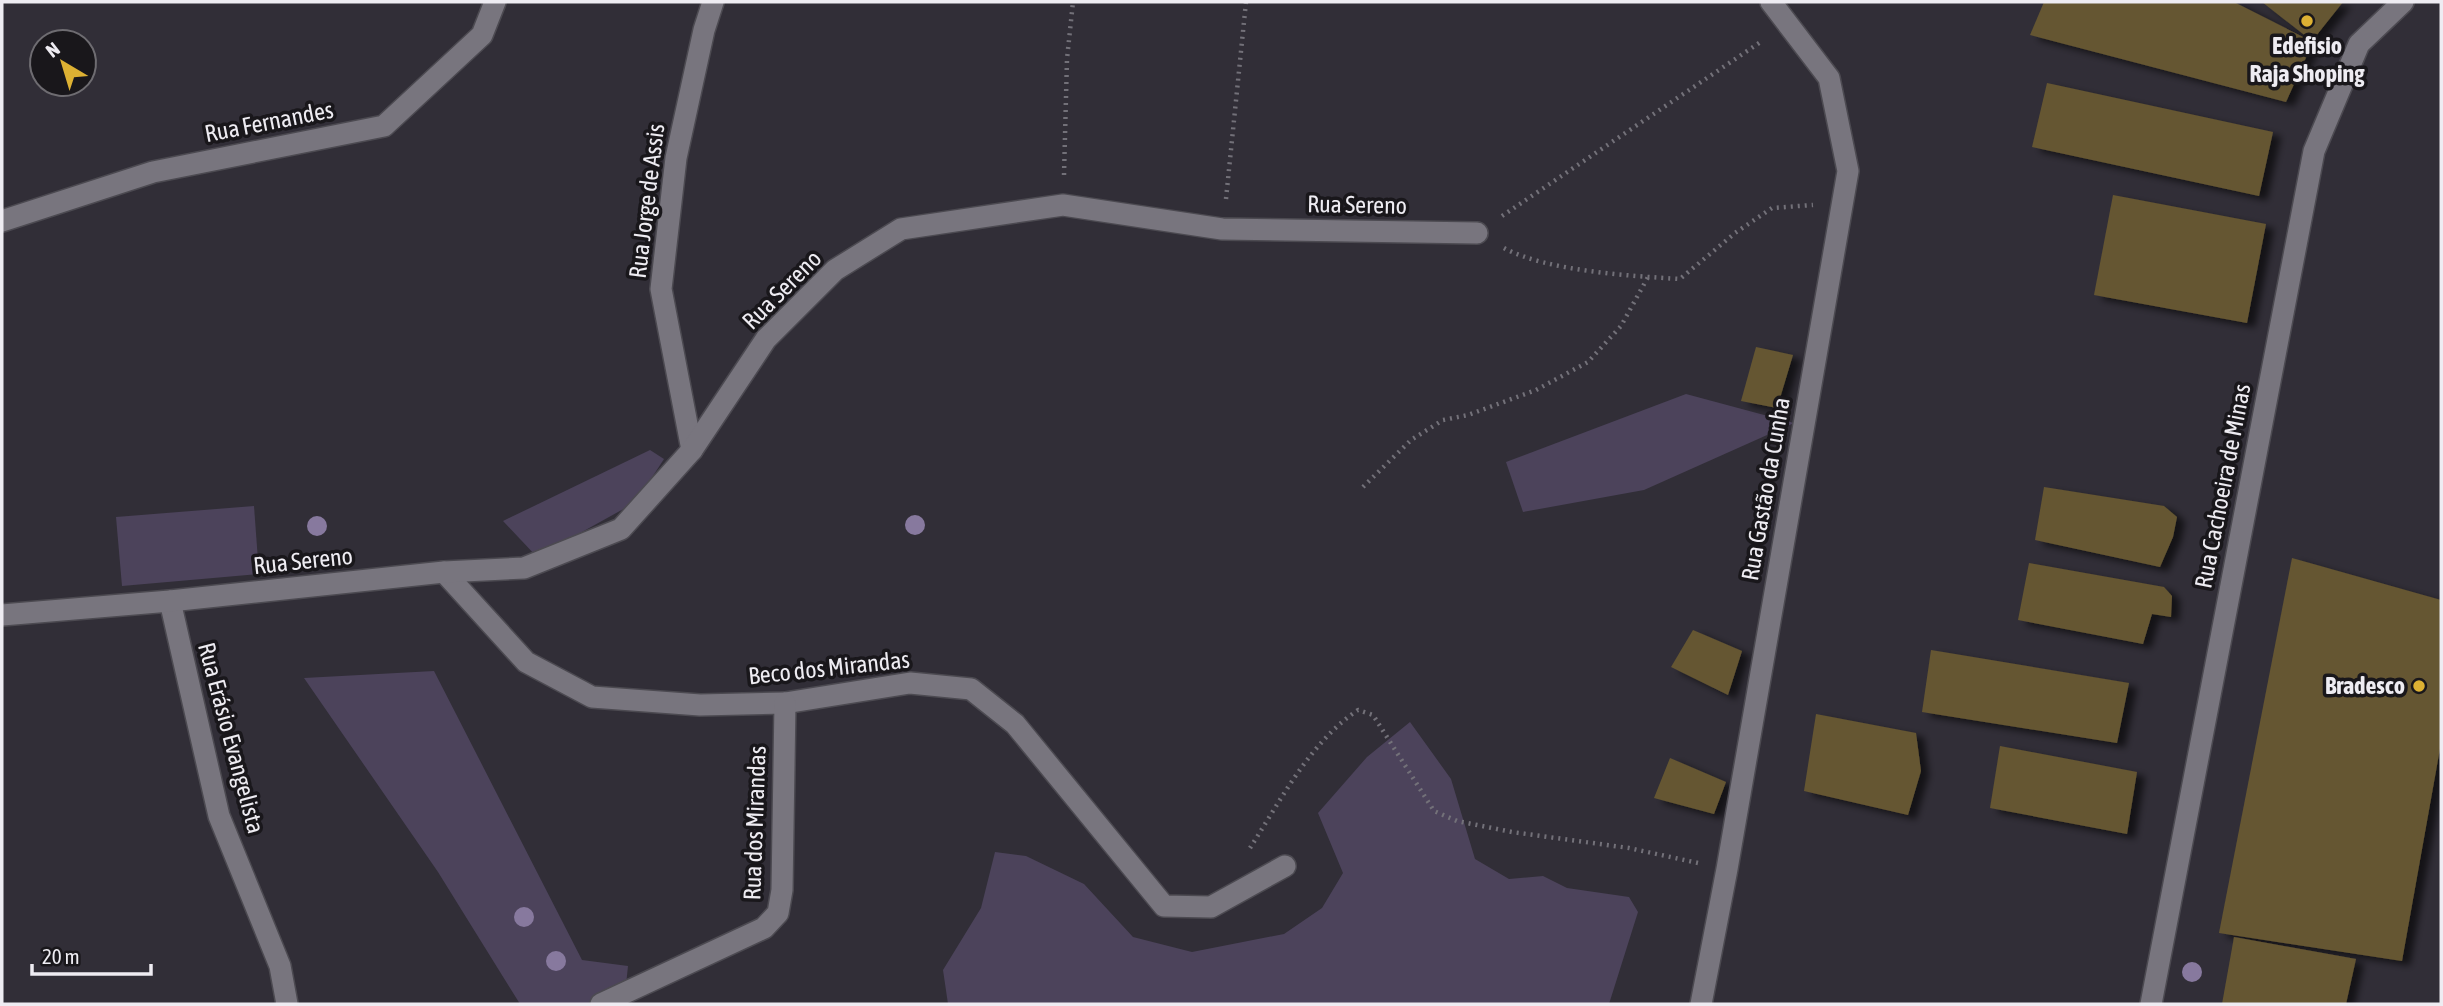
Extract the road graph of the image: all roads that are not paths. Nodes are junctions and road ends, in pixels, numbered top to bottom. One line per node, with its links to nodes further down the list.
1 (495, 2): 5 (street, Rua Fernandes)
2 (713, 2): 7 (street, Rua Jorge de Assis)
3 (1771, 2): 15 (street, Rua Gastão da Cunha)
4 (2403, 2): 16 (street, Rua Cachoeira de Minas)
5 (2, 221)
6 (1477, 233): 7 (street, Rua Sereno)
7 (692, 450): 8 (street, Rua Sereno)
8 (444, 572): 9 (street, Rua Sereno); 11 (street, Beco dos Mirandas)
9 (170, 601): 10 (street, Rua Sereno); 13 (street, Rua Erásio Evangelista)
10 (2, 615)
11 (785, 704): 12 (street, Beco dos Mirandas); 14 (street, Rua dos Mirandas)
12 (1285, 866)
13 (287, 1004)
14 (601, 1004)
15 (1701, 1004)
16 (2151, 1004)

